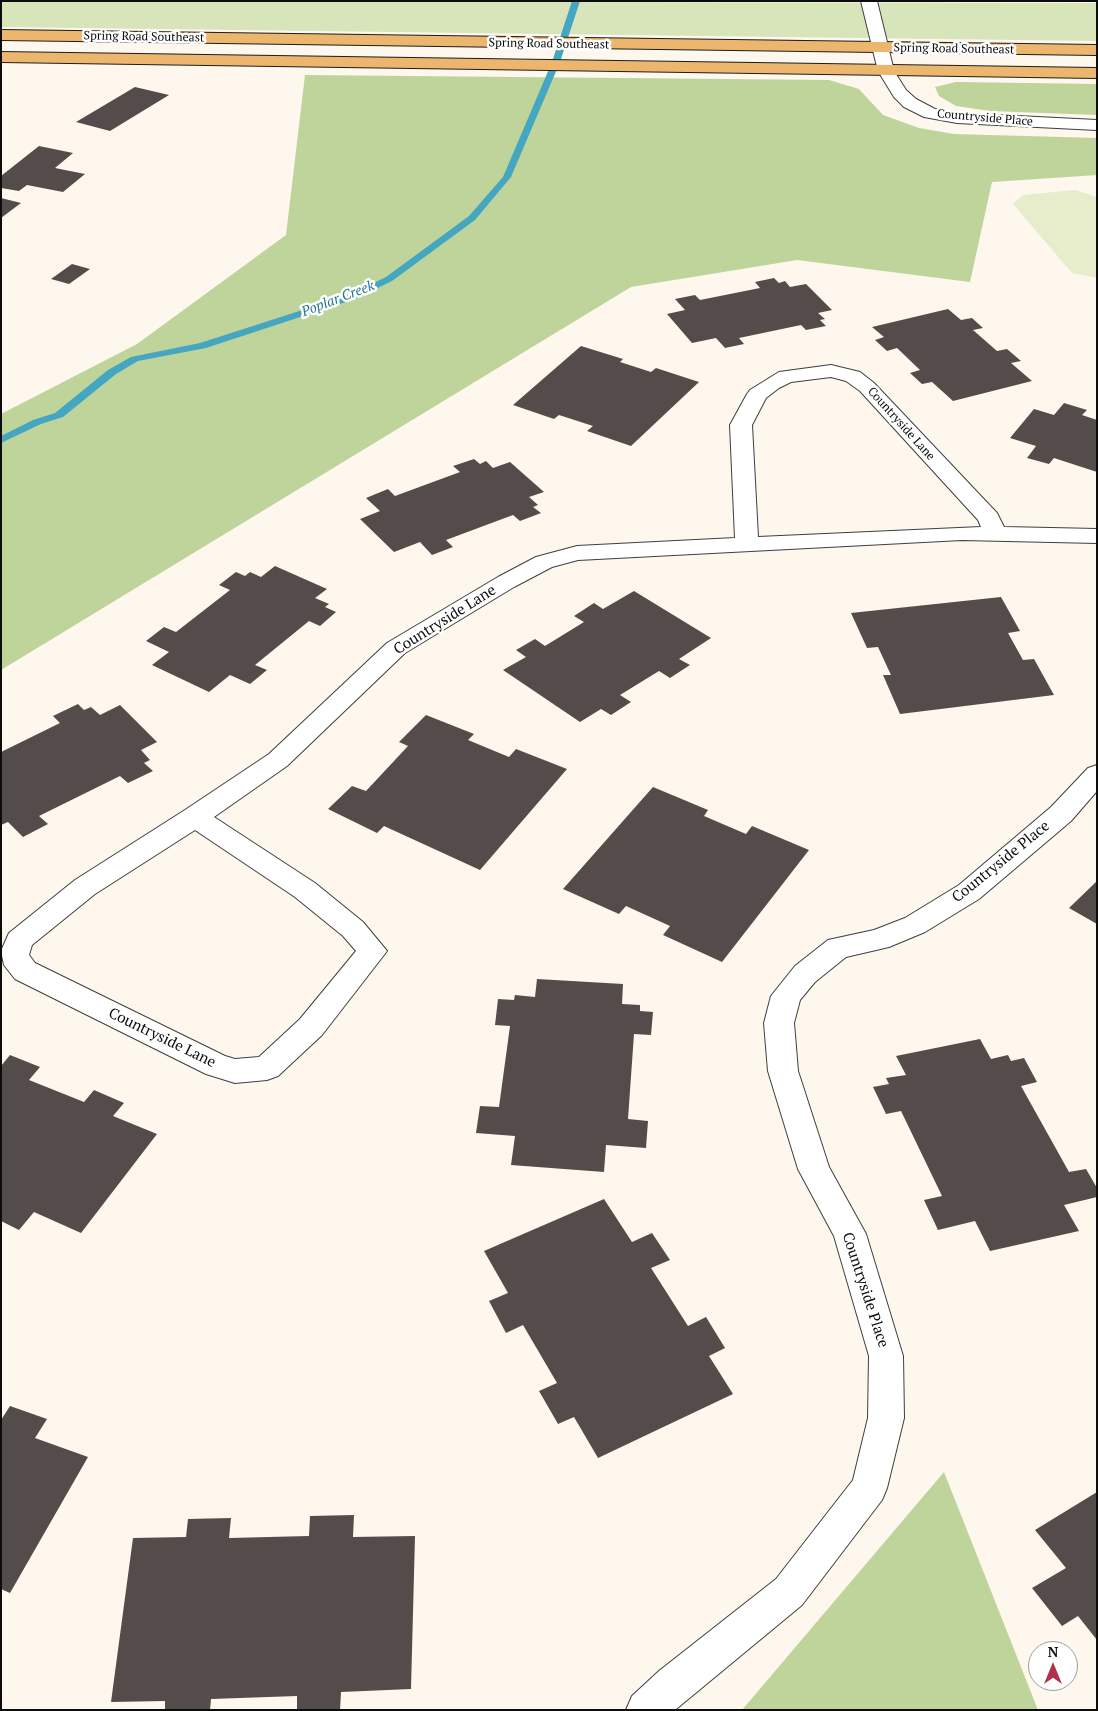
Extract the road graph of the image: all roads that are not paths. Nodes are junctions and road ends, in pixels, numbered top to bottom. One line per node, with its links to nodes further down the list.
1 (869, 1): 3 (street, Countryside Place)
2 (1, 35): 3 (main road, Spring Road Southeast)
3 (882, 48): 4 (main road, Spring Road Southeast); 6 (street, Countryside Place)
4 (1097, 50)
5 (1, 57): 6 (main road, Spring Road Southeast)
6 (886, 71): 7 (main road, Spring Road Southeast); 8 (street, Countryside Place)
7 (1097, 73)
8 (1097, 126)
9 (994, 532): 10 (street, Countryside Lane); 11 (street, Countryside Lane); 11 (street, Countryside Lane)
10 (1097, 536)
11 (747, 545): 13 (street, Countryside Lane)
12 (1097, 774): 14 (street, Countryside Place)
13 (195, 817): 13 (street, Countryside Lane)
14 (646, 1710)

